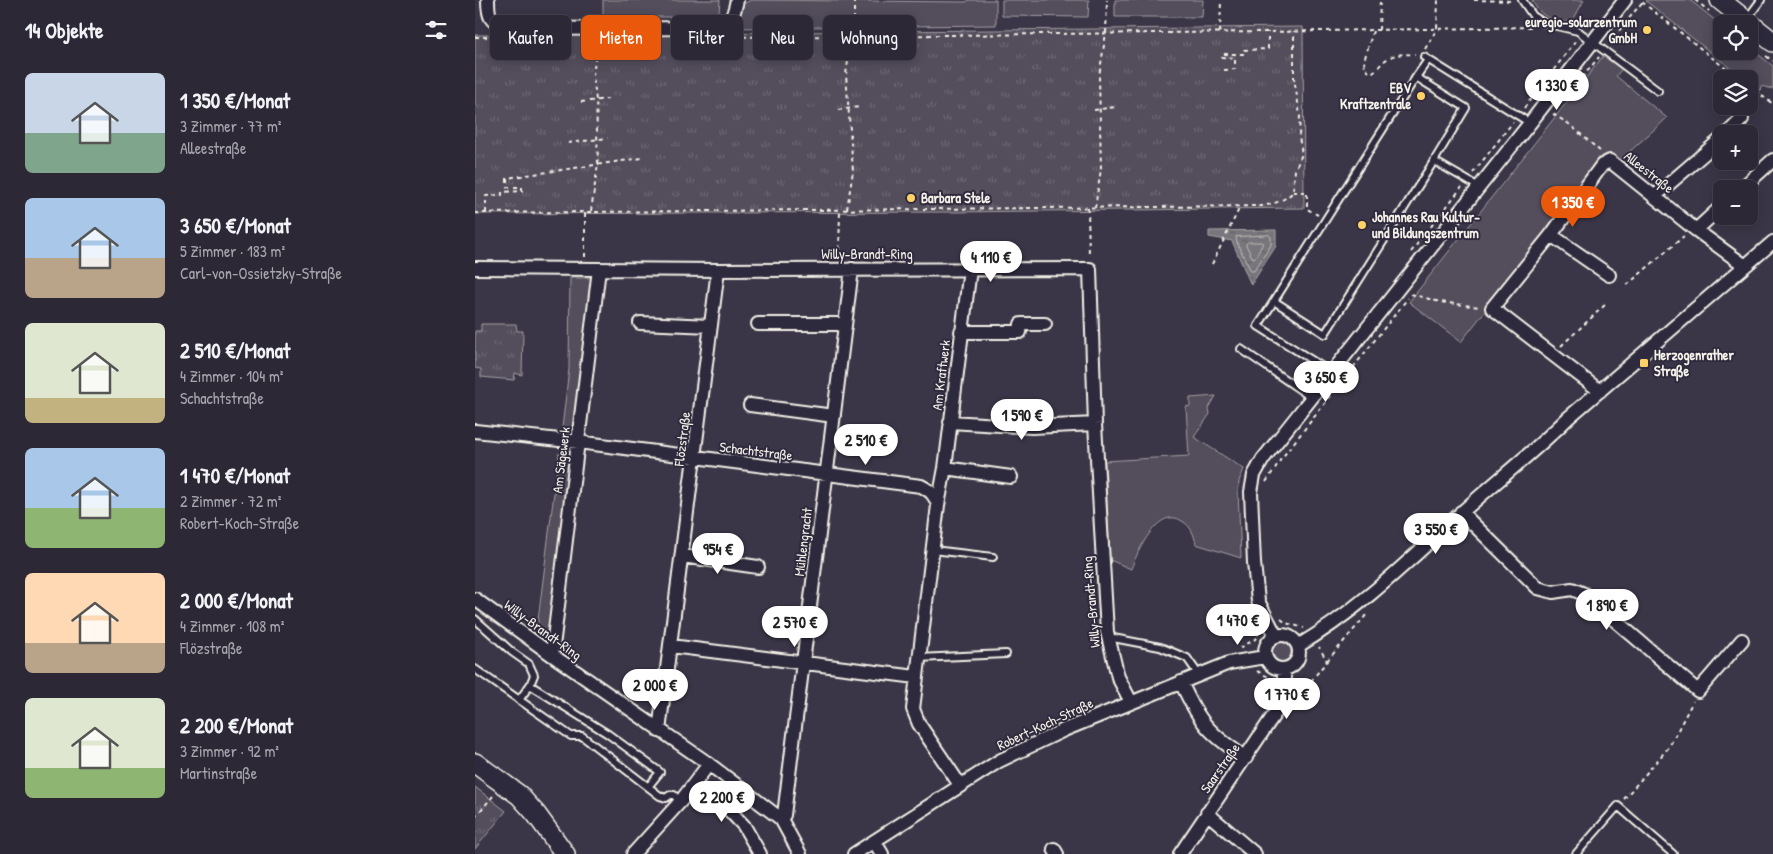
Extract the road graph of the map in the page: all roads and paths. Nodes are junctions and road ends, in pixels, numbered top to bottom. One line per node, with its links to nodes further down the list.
1 (488, 0): 2 (street)
2 (737, 0)
3 (853, 0): 14 (path)
4 (1107, 0): 25 (path)
5 (1221, 0): 23 (path)
6 (1380, 0): 20 (path)
7 (1438, 0): 18 (path)
8 (1474, 0): 12 (path)
9 (1625, 0): 32 (street)
10 (1720, 0): 15 (main road)
11 (1761, 0): 16 (lane)
12 (1523, 1): 17 (lane)
13 (1643, 1): 32 (path); 36 (path)
14 (853, 15)
15 (1740, 15)
16 (1750, 15)
17 (1544, 23): 18 (path); 32 (lane)
18 (1437, 29): 19 (path); 20 (path)
19 (1373, 30): 20 (path); 22 (path)
20 (1379, 30)
21 (1758, 30): 31 (main road)
22 (1294, 31): 24 (path); 66 (path)
23 (1220, 32): 24 (path); 25 (path)
24 (1268, 32): 35 (path)
25 (1106, 33): 27 (path); 48 (path)
26 (823, 35): 30 (path)
27 (916, 35)
28 (475, 37): 29 (path)
29 (490, 37)
30 (743, 37)
31 (1773, 42)
32 (1599, 46): 38 (lane); 39 (path); 53 (street)
33 (595, 60): 42 (path)
34 (849, 60): 47 (path)
35 (1224, 70)
36 (1728, 70)
37 (1417, 77): 53 (lane); 61 (lane); 78 (lane)
38 (1658, 91)
39 (1570, 92)
40 (1758, 93): 44 (path)
41 (608, 99): 42 (path)
42 (597, 100): 43 (path); 56 (path)
43 (581, 102)
44 (1773, 104)
45 (859, 107): 47 (path)
46 (1115, 107): 48 (path)
47 (848, 108): 49 (path); 72 (path)
48 (1099, 109): 50 (path); 70 (path)
49 (838, 110)
50 (1094, 110)
51 (1553, 114): 62 (path)
52 (1742, 120): 54 (street)
53 (1530, 123): 65 (street)
54 (1737, 125)
55 (608, 138): 56 (path)
56 (597, 139): 57 (path); 63 (path)
57 (568, 143)
58 (1713, 146): 67 (street)
59 (642, 158): 63 (path)
60 (1773, 160): 64 (street)
61 (1434, 161): 65 (lane); 93 (lane)
62 (1610, 161): 67 (street, Alleestraße); 80 (street, Alleestraße)
63 (598, 164): 73 (path); 75 (path)
64 (1751, 180)
65 (1479, 187): 104 (street)
66 (1293, 192): 68 (path); 78 (path)
67 (1655, 196): 79 (street, Alleestraße)
68 (1240, 207): 70 (path); 82 (path)
69 (1089, 208): 70 (path); 72 (path); 89 (path)
70 (1095, 208)
71 (840, 210): 72 (path); 75 (path); 87 (path)
72 (847, 210)
73 (486, 212): 74 (path); 76 (path)
74 (585, 212): 75 (path); 85 (path)
75 (591, 212)
76 (475, 213)
77 (1713, 213): 79 (street)
78 (1327, 220): 93 (lane)
79 (1695, 228): 83 (street, Alleestraße); 92 (path)
80 (1551, 235): 91 (street); 95 (street, Alleestraße)
81 (1773, 242): 83 (street)
82 (1212, 264)
83 (1744, 265): 105 (street)
84 (475, 268): 85 (street, Willy-Brandt-Ring)
85 (585, 269): 86 (street, Willy-Brandt-Ring)
86 (599, 269): 90 (street, Willy-Brandt-Ring); 112 (street, Am Sägewerk)
87 (846, 269): 88 (street, Willy-Brandt-Ring); 90 (street, Willy-Brandt-Ring); 98 (street, Mühlengracht)
88 (970, 269): 89 (street, Willy-Brandt-Ring); 101 (street, Am Kraftwerk)
89 (1090, 269): 110 (street, Willy-Brandt-Ring)
90 (718, 270): 100 (street, Flözstraße)
91 (1609, 275)
92 (1627, 285)
93 (1274, 301): 104 (lane)
94 (1605, 305): 103 (path)
95 (1491, 308): 103 (street); 117 (path)
96 (640, 323): 100 (street)
97 (757, 324): 98 (street)
98 (845, 324): 108 (street, Mühlengracht)
99 (1045, 324): 101 (street, Am Kraftwerk)
100 (711, 326): 113 (street, Flözstraße)
101 (961, 332): 109 (street, Am Kraftwerk)
102 (1241, 349): 106 (lane)
103 (1552, 355): 105 (street)
104 (1332, 373): 106 (street)
105 (1600, 391): 119 (street)
106 (1312, 398): 128 (street)
107 (750, 405): 108 (street)
108 (834, 416): 115 (street, Mühlengracht)
109 (950, 422): 110 (street, Am Kraftwerk); 114 (street, Am Kraftwerk)
110 (1095, 424): 129 (street, Willy-Brandt-Ring)
111 (475, 431): 112 (street, Schachtstraße)
112 (578, 442): 113 (street, Schachtstraße); 135 (street, Am Sägewerk)
113 (695, 458): 115 (street, Schachtstraße); 121 (street, Flözstraße)
114 (945, 468): 116 (street); 118 (street, Am Kraftwerk)
115 (826, 475): 118 (street, Schachtstraße); 140 (street, Mühlengracht)
116 (1011, 477)
117 (1263, 488)
118 (938, 505): 120 (street)
119 (1461, 512): 130 (street); 148 (street)
120 (933, 550): 122 (lane); 137 (street)
121 (682, 556): 123 (street); 132 (street, Flözstraße)
122 (993, 557)
123 (758, 567)
124 (475, 599): 135 (street, Willy-Brandt-Ring)
125 (1371, 610): 139 (path)
126 (1278, 616): 130 (path)
127 (475, 619): 146 (lane)
128 (1276, 636): 133 (street); 136 (street)
129 (1108, 637): 143 (lane); 150 (street, Willy-Brandt-Ring)
130 (1312, 637): 133 (street); 139 (path)
131 (1742, 640): 148 (street)
132 (671, 646): 140 (street); 151 (street, Flözstraße)
133 (1298, 646): 142 (street)
134 (1006, 654): 137 (lane)
135 (552, 655): 151 (street, Willy-Brandt-Ring)
136 (1265, 657): 138 (street, Robert-Koch-Straße); 142 (street)
137 (918, 658): 144 (street)
138 (1248, 659): 143 (street, Robert-Koch-Straße); 147 (path)
139 (1327, 661): 147 (path)
140 (803, 663): 144 (street); 163 (street, Mühlengracht)
141 (475, 669): 149 (lane)
142 (1284, 669): 147 (street, Saarstraße)
143 (1199, 675): 145 (street, Robert-Koch-Straße)
144 (916, 677): 157 (street)
145 (1181, 682): 150 (street, Robert-Koch-Straße); 152 (street)
146 (530, 685): 149 (lane); 158 (lane)
147 (1285, 686): 152 (street, Saarstraße)
148 (1699, 691): 160 (path)
149 (519, 700): 158 (lane)
150 (1131, 702): 157 (street, Robert-Koch-Straße)
151 (659, 731): 154 (street, Willy-Brandt-Ring)
152 (1246, 758): 161 (street, Saarstraße)
153 (475, 764): 155 (main road)
154 (709, 764): 156 (street); 163 (street, Willy-Brandt-Ring)
155 (504, 783): 162 (path); 165 (main road)
156 (694, 784): 159 (street); 167 (street)
157 (960, 785): 164 (street, Robert-Koch-Straße)
158 (648, 787): 159 (lane)
159 (680, 802): 166 (street)
160 (1618, 806): 173 (lane); 174 (lane)
161 (1207, 813): 171 (street, Saarstraße); 172 (street)
162 (475, 817)
163 (781, 819): 168 (street, Willy-Brandt-Ring)
164 (874, 841): 169 (street, Robert-Koch-Straße); 170 (street)
165 (565, 854)
166 (633, 854)
167 (760, 854)
168 (800, 854)
169 (854, 854)
170 (882, 854)
171 (1180, 854)
172 (1255, 854)
173 (1576, 854)
174 (1673, 854)

